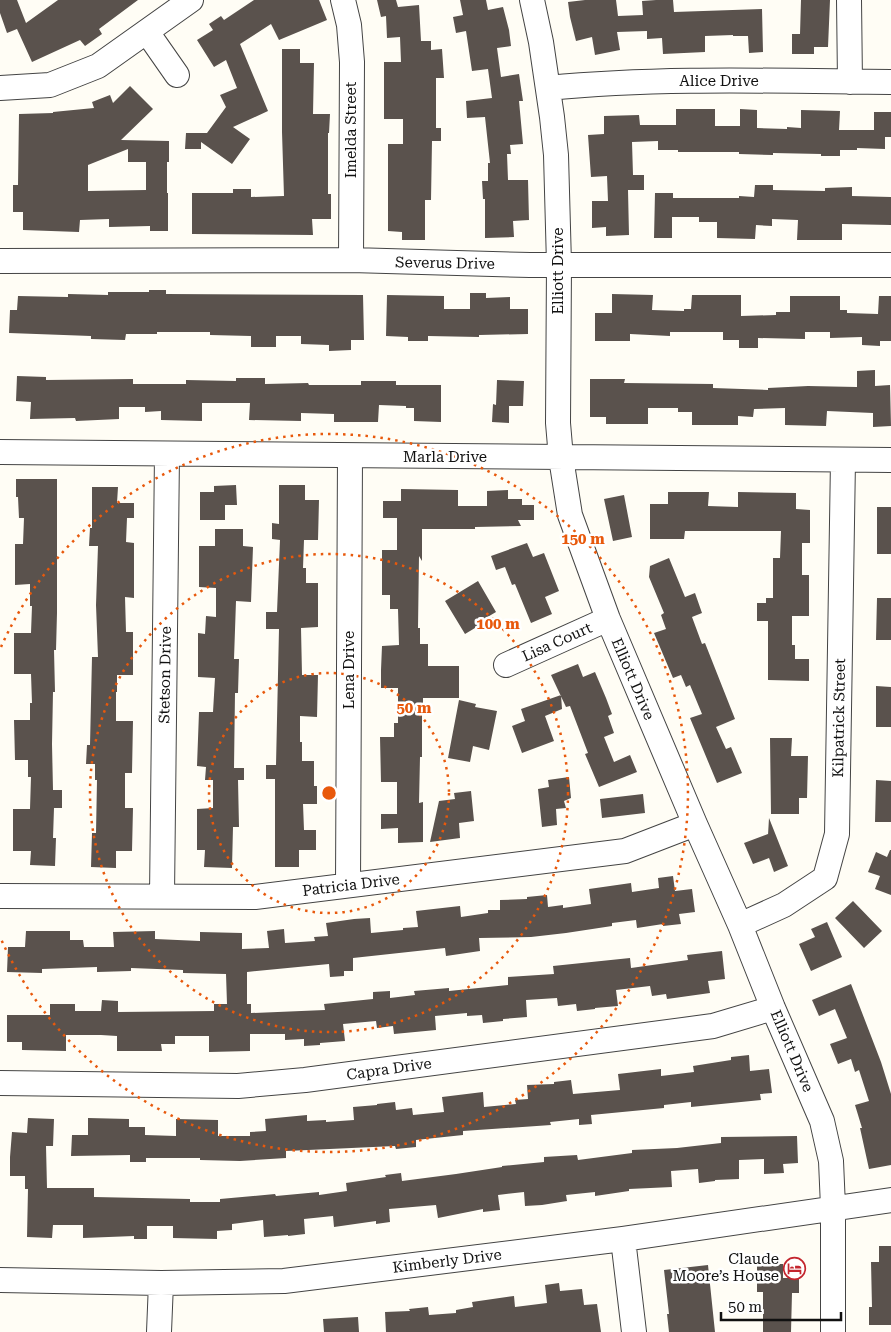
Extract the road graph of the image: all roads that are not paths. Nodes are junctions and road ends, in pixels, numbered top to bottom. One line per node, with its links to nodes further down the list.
1 (191, 0): 5 (street)
2 (343, 0): 11 (street, Imelda Street)
3 (532, 0): 10 (street, Elliott Drive)
4 (850, 0): 7 (street)
5 (148, 32): 6 (street); 9 (street)
6 (177, 75)
7 (850, 82): 8 (street, Alice Drive); 10 (street, Alice Drive)
8 (891, 82)
9 (0, 88)
10 (548, 88): 13 (street, Elliott Drive)
11 (351, 260): 12 (street, Severus Drive); 13 (street, Severus Drive)
12 (0, 261)
13 (559, 264): 14 (street, Severus Drive); 18 (street, Elliott Drive)
14 (891, 266)
15 (0, 452): 16 (street, Marla Drive)
16 (167, 454): 17 (street, Marla Drive); 26 (street, Stetson Drive)
17 (350, 456): 18 (street, Marla Drive); 24 (street, Lena Drive)
18 (561, 458): 19 (street, Marla Drive); 21 (street, Elliott Drive)
19 (843, 460): 20 (street, Marla Drive); 27 (street, Kilpatrick Street)
20 (891, 460)
21 (608, 619): 22 (street, Lisa Court); 23 (street, Elliott Drive)
22 (506, 665)
23 (695, 824): 24 (street, Patricia Drive); 27 (street, Elliott Drive)
24 (348, 885): 26 (street, Patricia Drive)
25 (0, 896): 26 (street, Patricia Drive)
26 (162, 896)
27 (740, 925): 28 (street, Elliott Drive)
28 (773, 1008): 29 (street, Capra Drive); 31 (street, Elliott Drive)
29 (0, 1083)
30 (891, 1200): 31 (street, Kimberly Drive)
31 (833, 1207): 32 (street, Kimberly Drive); 37 (street, Elliott Drive)
32 (623, 1239): 34 (street, Kimberly Drive); 36 (street)
33 (0, 1280): 34 (street, Kimberly Drive)
34 (161, 1283): 35 (street)
35 (159, 1332)
36 (634, 1332)
37 (832, 1332)

